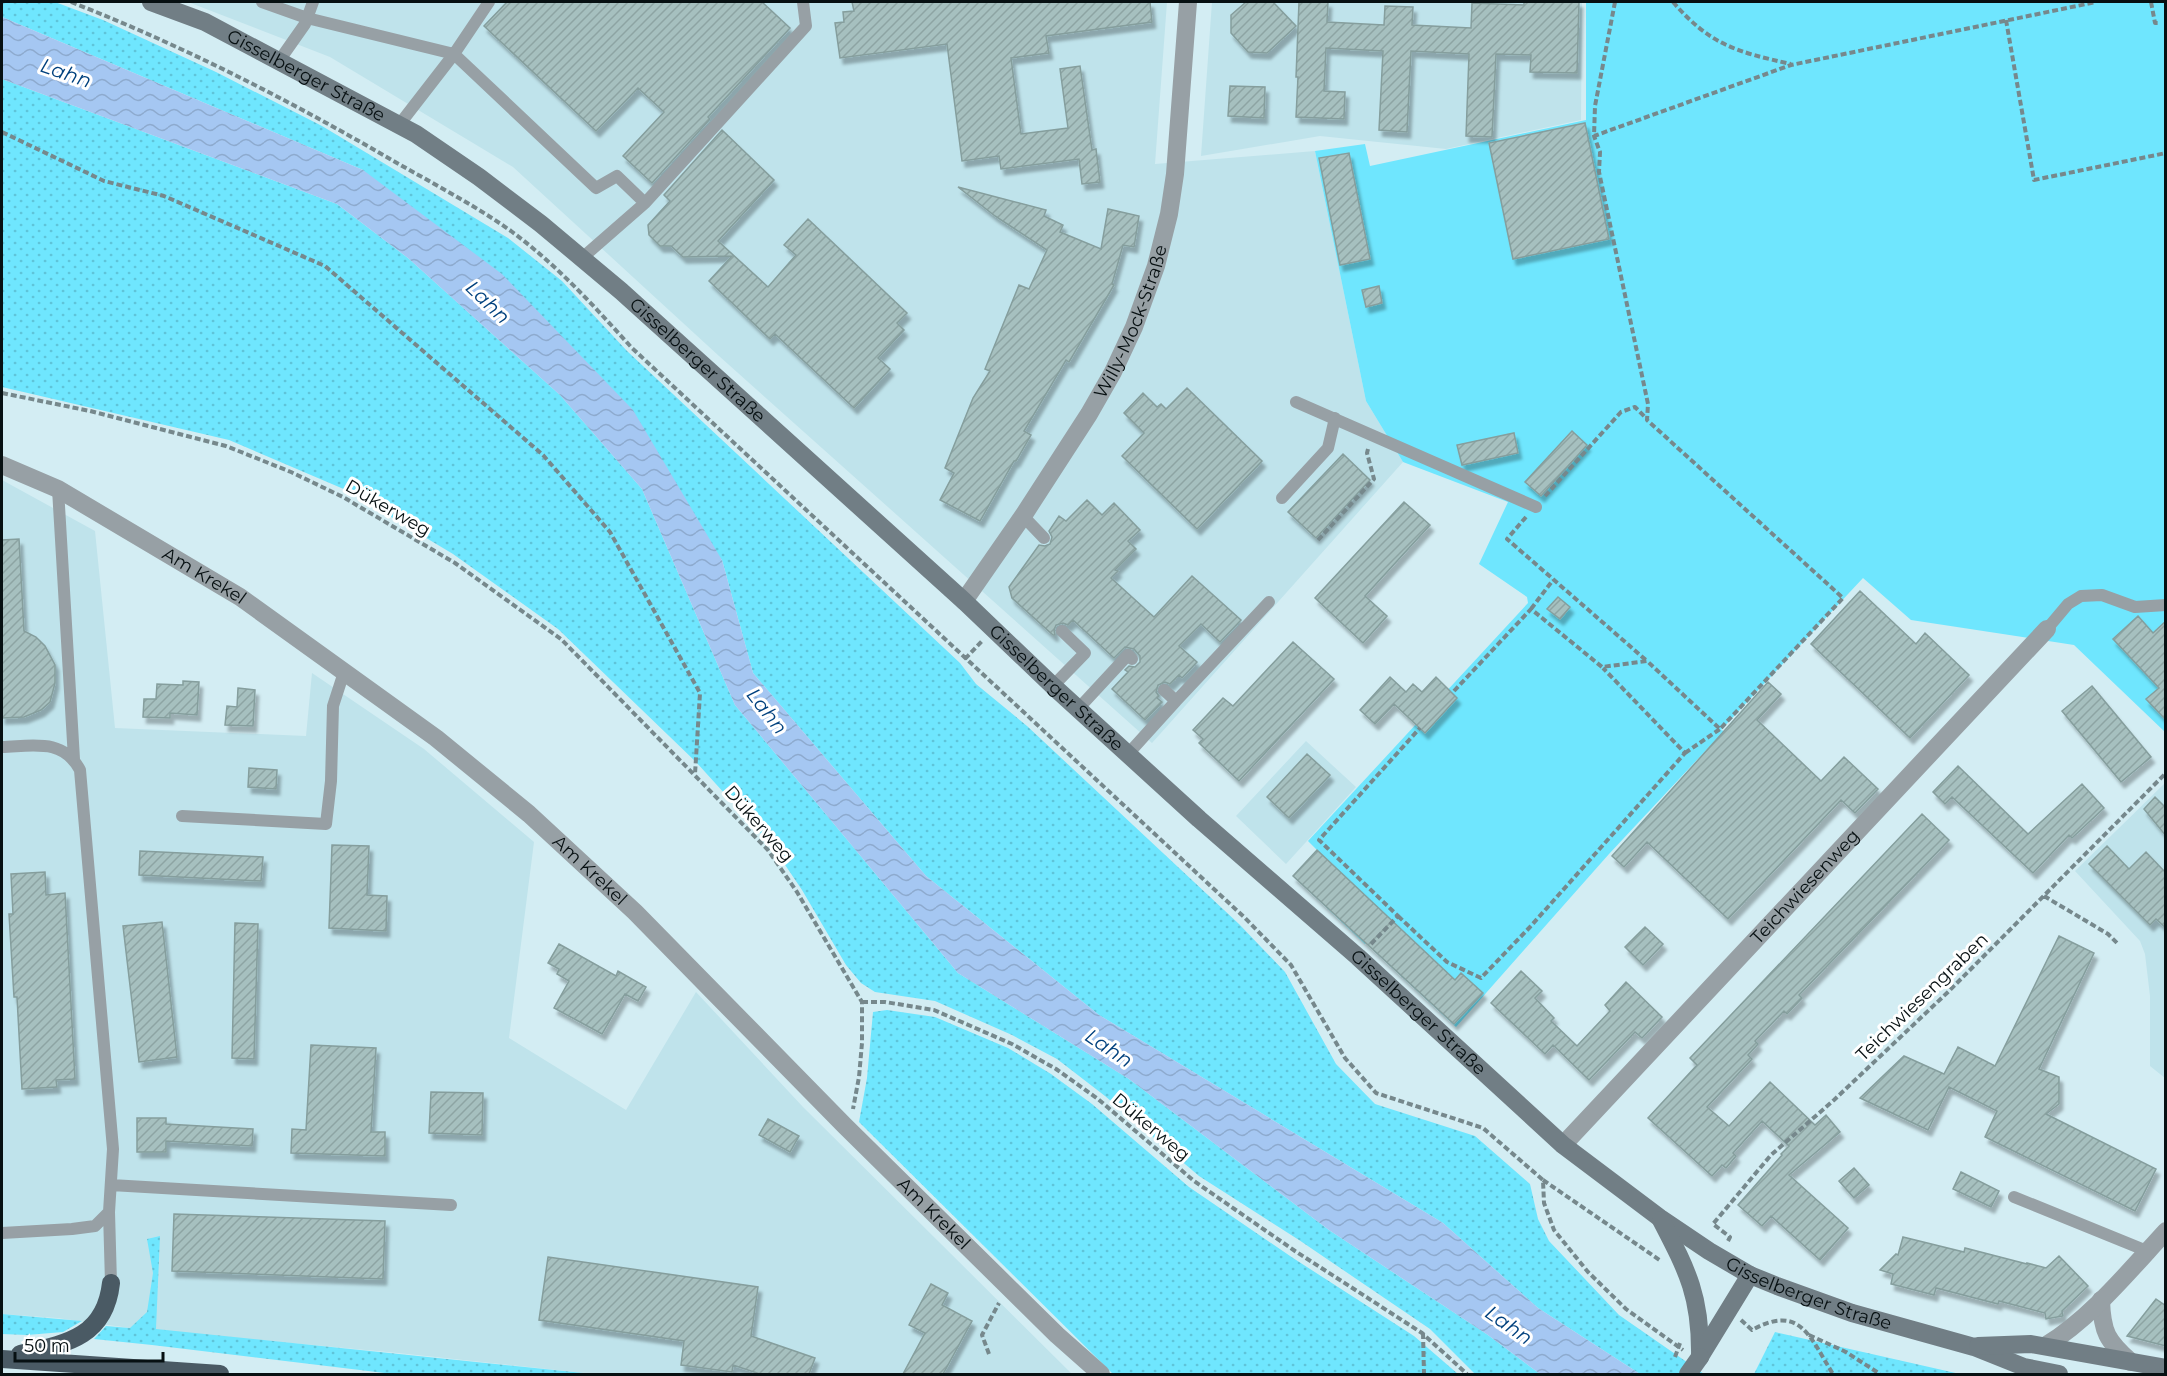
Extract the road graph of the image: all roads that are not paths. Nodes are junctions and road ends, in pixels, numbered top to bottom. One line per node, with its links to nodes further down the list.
1 (151, 2): 9 (main road, Gisselberger Straße)
2 (262, 2): 7 (lane)
3 (313, 2): 7 (lane)
4 (489, 2): 8 (lane)
5 (803, 2): 11 (lane)
6 (1188, 2): 19 (street, Willy-Mock-Straße)
7 (307, 18): 8 (lane); 9 (lane)
8 (454, 54): 10 (lane); 11 (lane)
9 (279, 61): 10 (main road, Gisselberger Straße)
10 (399, 125): 12 (main road, Gisselberger Straße)
11 (645, 203): 12 (lane)
12 (582, 258): 21 (main road, Gisselberger Straße)
13 (1296, 402): 14 (lane)
14 (1335, 418): 17 (lane); 18 (lane)
15 (2, 465): 16 (street, Am Krekel)
16 (58, 489): 27 (street, Am Krekel); 34 (lane)
17 (1282, 498)
18 (1536, 507)
19 (1023, 516): 20 (lane); 21 (street, Willy-Mock-Straße)
20 (1044, 538)
21 (964, 602): 28 (main road, Gisselberger Straße)
22 (1269, 602): 30 (lane)
23 (2166, 605): 24 (lane)
24 (2047, 629): 36 (street, Teichwiesenweg)
25 (1062, 631): 28 (lane)
26 (1132, 659): 31 (lane)
27 (344, 672): 35 (lane); 55 (street, Am Krekel)
28 (1053, 686): 31 (main road, Gisselberger Straße)
29 (1164, 690): 30 (lane)
30 (1176, 701): 33 (lane)
31 (1078, 709): 33 (main road, Gisselberger Straße)
32 (2, 747): 34 (lane)
33 (1128, 754): 36 (main road, Gisselberger Straße)
34 (74, 759): 37 (lane)
35 (182, 816)
36 (1563, 1144): 41 (main road, Gisselberger Straße)
37 (111, 1185): 39 (lane); 40 (lane)
38 (2014, 1197): 44 (lane)
39 (451, 1205)
40 (109, 1212): 43 (lane); 46 (lane)
41 (1660, 1218): 45 (main road, Gisselberger Straße); 50 (main road)
42 (2166, 1231): 44 (street)
43 (2, 1233)
44 (2147, 1251): 47 (street)
45 (1750, 1275): 49 (main road, Gisselberger Straße); 50 (main road)
46 (111, 1283): 51 (highway)
47 (2101, 1300): 48 (street); 52 (street)
48 (2045, 1346): 49 (main road, Gisselberger Straße); 52 (main road, Gisselberger Straße)
49 (1974, 1347): 57 (main road, Gisselberger Straße)
50 (1692, 1354): 56 (main road, bridge)
51 (2, 1359): 54 (highway)
52 (2131, 1362): 53 (main road, Gisselberger Straße)
53 (2166, 1368)
54 (220, 1374)
55 (1101, 1374)
56 (1688, 1374)
57 (2059, 1374)

